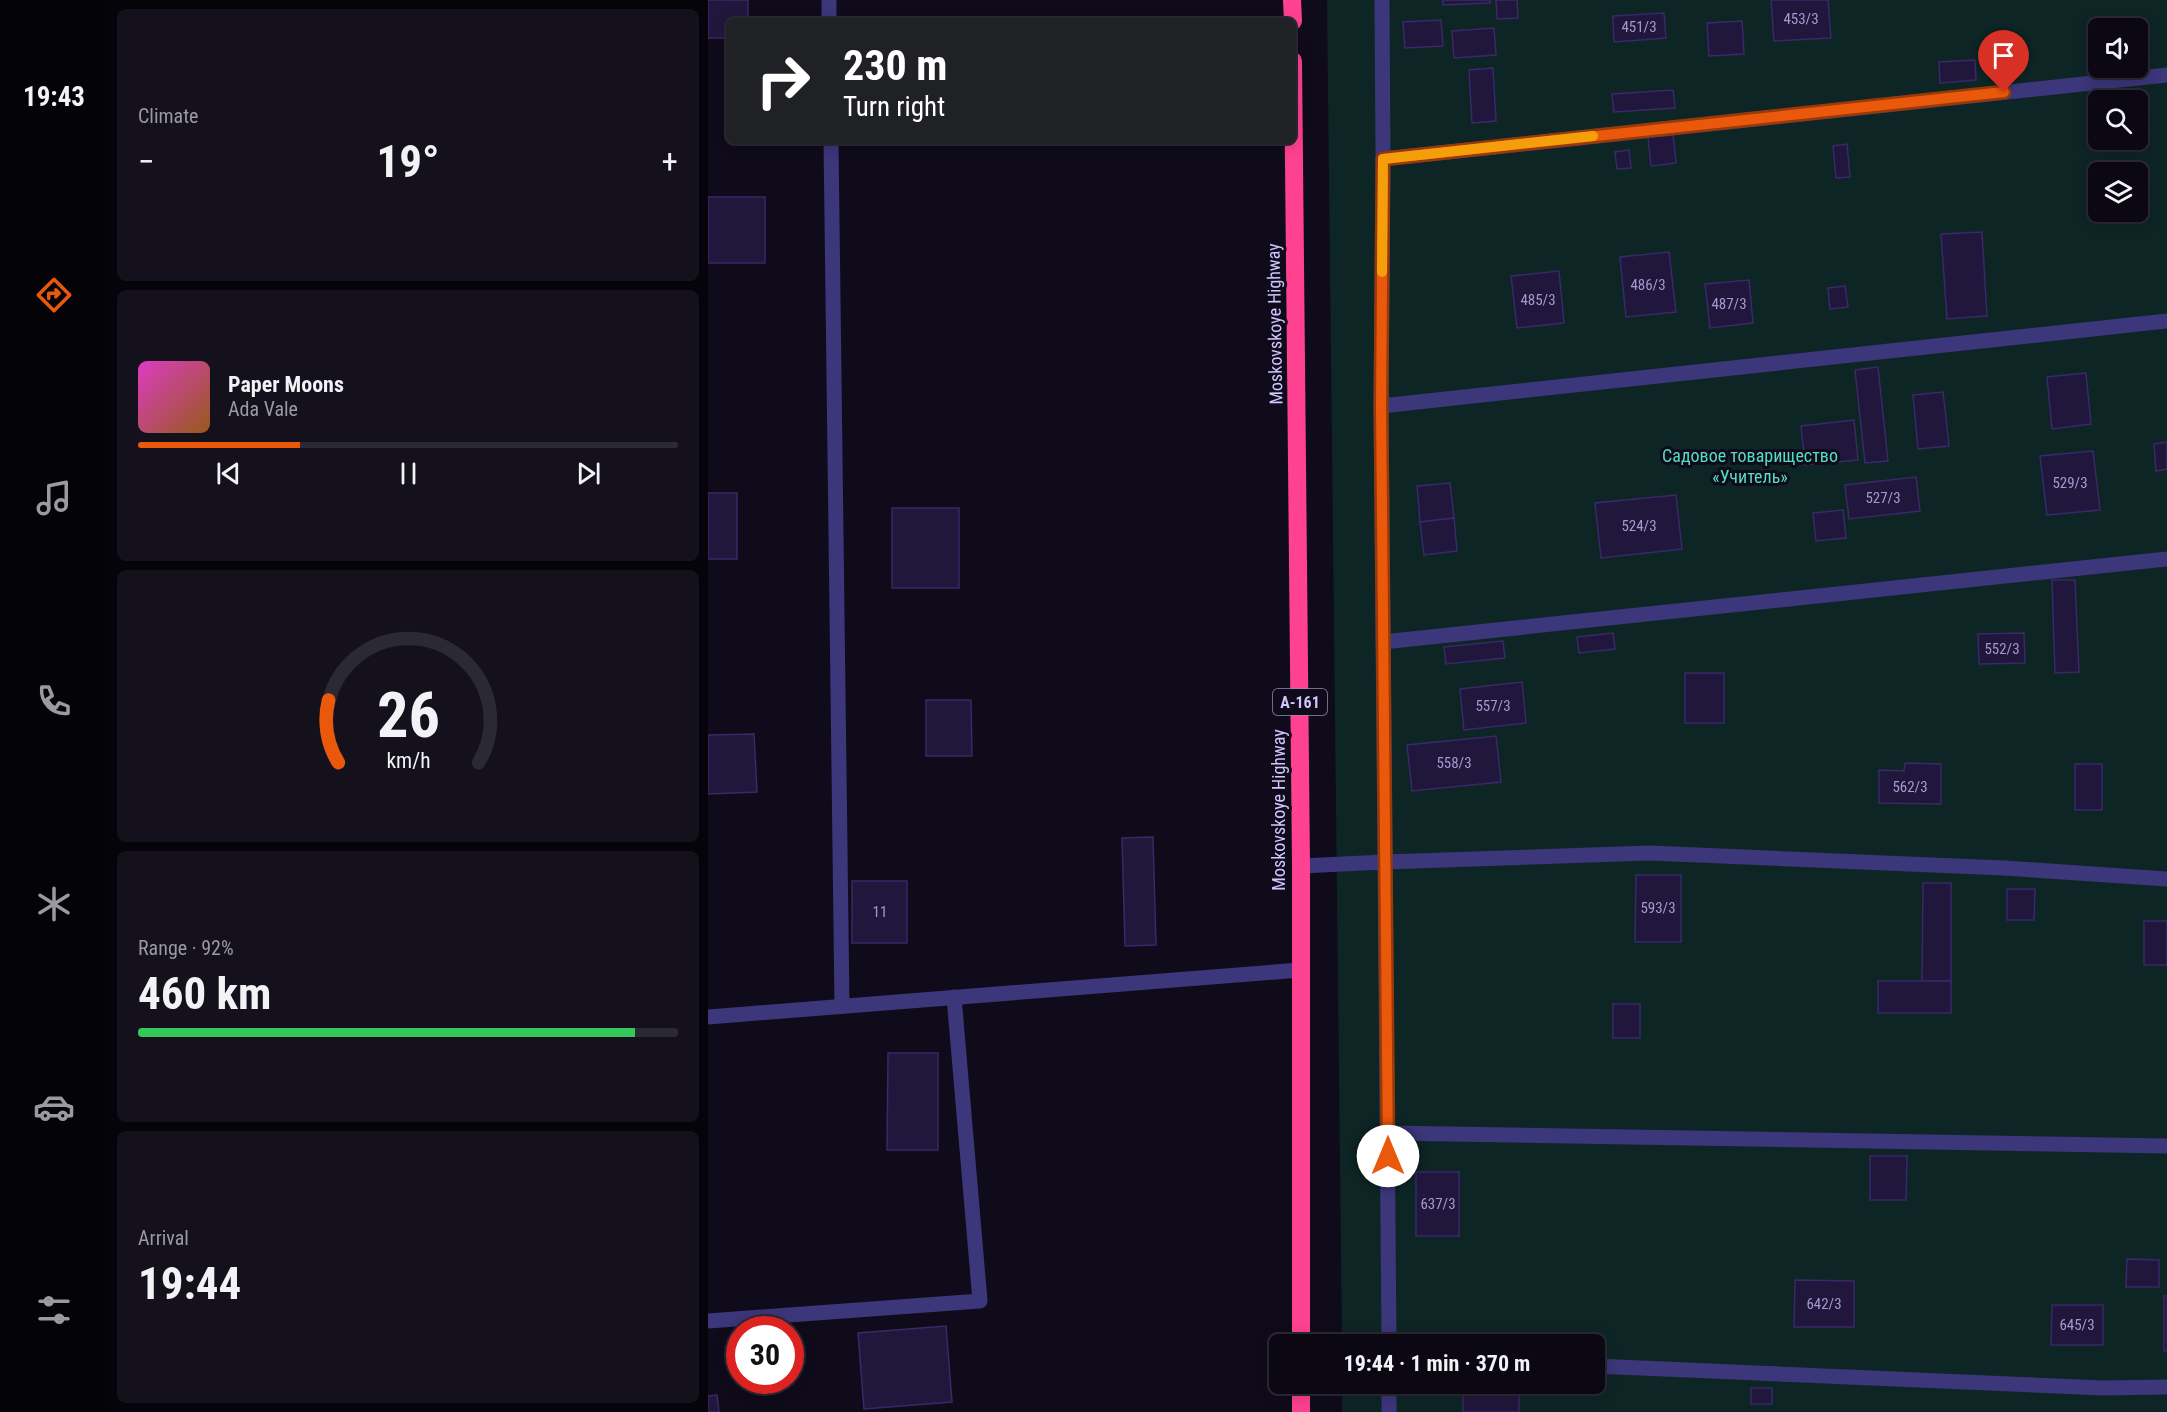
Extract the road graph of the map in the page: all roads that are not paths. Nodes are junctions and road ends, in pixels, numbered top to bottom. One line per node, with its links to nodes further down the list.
1 (829, 0): 4 (street)
2 (1292, 0): 5 (highway)
3 (1382, 0): 9 (street)
4 (829, 18)
5 (1293, 18)
6 (2167, 75): 9 (street)
7 (831, 144): 19 (street)
8 (1294, 144): 15 (highway, Moskovskoye Highway / А-161)
9 (1383, 159): 11 (street)
10 (2167, 321): 11 (street)
11 (1381, 406): 13 (street)
12 (2167, 559): 13 (street)
13 (1383, 642): 14 (street)
14 (1384, 862): 15 (street); 16 (street); 21 (street)
15 (1301, 866): 17 (highway, Moskovskoye Highway / А-161)
16 (2167, 879)
17 (1300, 970): 18 (street); 24 (highway, Moskovskoye Highway / А-161)
18 (954, 997): 19 (street); 23 (street)
19 (842, 1006): 20 (street)
20 (708, 1017)
21 (1388, 1132): 22 (street); 25 (street)
22 (2167, 1146)
23 (708, 1321)
24 (1301, 1334)
25 (1389, 1334)
26 (1605, 1366): 27 (street)
27 (2167, 1387)
28 (1301, 1394): 30 (highway)
29 (1389, 1394): 31 (street)
30 (1301, 1412)
31 (1389, 1412)

